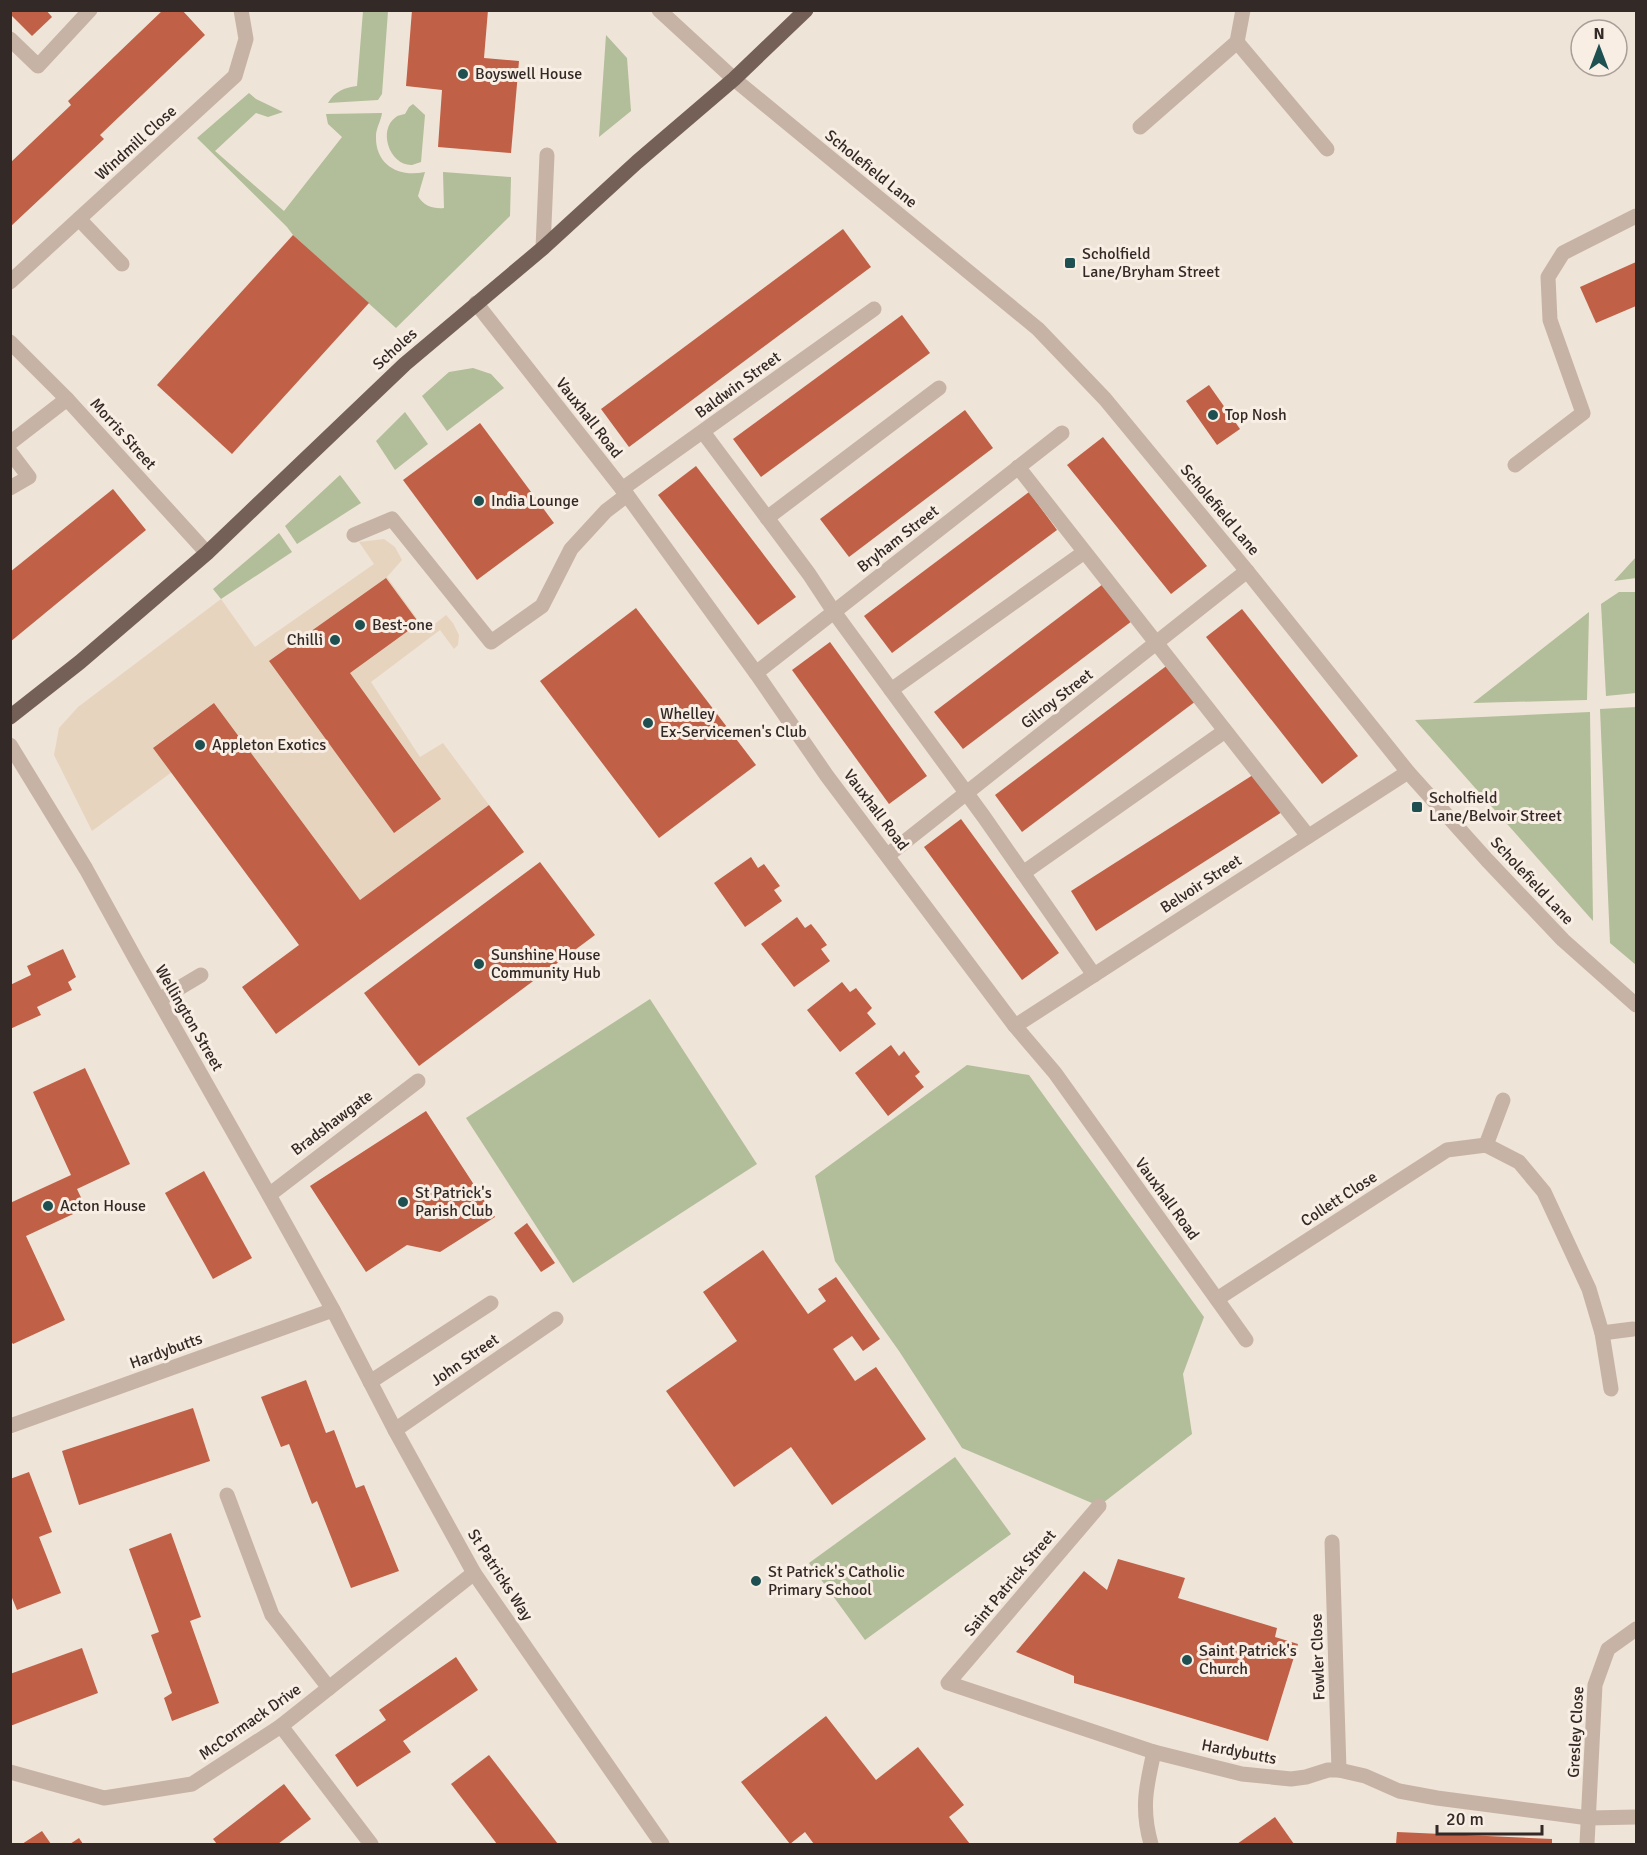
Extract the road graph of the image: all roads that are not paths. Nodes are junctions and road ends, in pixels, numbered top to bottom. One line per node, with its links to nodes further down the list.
1 (90, 10): 6 (street)
2 (241, 10): 13 (street, Windmill Close)
3 (659, 10): 8 (street, Scholefield Lane)
4 (806, 10): 8 (main road, Scholes)
5 (1244, 10): 7 (street)
6 (10, 39)
7 (1237, 42): 9 (street); 10 (street)
8 (734, 79): 14 (main road, Scholes); 34 (street, Scholefield Lane)
9 (1140, 127)
10 (1327, 150)
11 (546, 155): 14 (street)
12 (1636, 216): 26 (street)
13 (79, 219): 15 (street); 16 (street, Windmill Close)
14 (543, 248): 17 (main road, Scholes)
15 (122, 264)
16 (10, 282)
17 (476, 303): 29 (street, Vauxhall Road); 32 (main road, Scholes)
18 (874, 309): 22 (street, Baldwin Street)
19 (10, 342): 21 (street, Morris Street)
20 (939, 388): 30 (street)
21 (67, 399): 24 (street); 32 (street, Morris Street)
22 (703, 432): 29 (street, Baldwin Street); 30 (street)
23 (1062, 433): 27 (street, Bryham Street)
24 (10, 443)
25 (10, 452): 28 (street)
26 (1515, 465)
27 (1018, 467): 33 (street); 35 (street, Bryham Street)
28 (10, 488)
29 (624, 492): 31 (street, Baldwin Street); 37 (street, Vauxhall Road)
30 (768, 518): 35 (street)
31 (354, 534)
32 (207, 553): 39 (main road, Scholes)
33 (1083, 553): 36 (street); 38 (street)
34 (1247, 571): 36 (street, Gilroy Street); 42 (street, Scholefield Lane)
35 (834, 612): 37 (street, Bryham Street); 38 (street)
36 (1156, 643): 40 (street); 43 (street, Gilroy Street)
37 (756, 673): 45 (street, Vauxhall Road)
38 (891, 690): 43 (street)
39 (10, 717)
40 (1225, 730): 44 (street); 46 (street)
41 (10, 745): 49 (street, Wellington Street)
42 (1408, 772): 44 (street, Belvoir Street); 50 (street, Scholefield Lane)
43 (967, 793): 45 (street, Gilroy Street); 46 (street)
44 (1308, 836): 48 (street, Belvoir Street)
45 (888, 855): 51 (street, Vauxhall Road)
46 (1023, 873): 48 (street)
47 (201, 975): 49 (street)
48 (1094, 975): 51 (street, Belvoir Street)
49 (159, 1000): 55 (street, Wellington Street)
50 (1636, 1005)
51 (1015, 1026): 56 (street, Vauxhall Road)
52 (418, 1081): 55 (street, Bradshawgate)
53 (1503, 1100): 54 (street)
54 (1486, 1145): 56 (street, Collett Close); 61 (street)
55 (269, 1195): 58 (street, Wellington Street)
56 (1217, 1299): 62 (street, Vauxhall Road)
57 (491, 1303): 63 (street)
58 (333, 1310): 63 (street, St Patricks Way); 65 (street, Hardybutts)
59 (556, 1319): 66 (street, John Street)
60 (1633, 1329): 61 (street)
61 (1602, 1333): 64 (street)
62 (1246, 1340)
63 (370, 1382): 66 (street, St Patricks Way)
64 (1611, 1389)
65 (10, 1426)
66 (395, 1430): 70 (street, St Patricks Way)
67 (227, 1495): 73 (street)
68 (1099, 1506): 72 (street, Saint Patrick Street)
69 (1332, 1542): 76 (street, Fowler Close)
70 (474, 1573): 73 (street, McCormack Drive); 81 (street, St Patricks Way)
71 (1636, 1629): 79 (street, Gresley Close)
72 (948, 1683): 75 (street, Hardybutts)
73 (329, 1688): 74 (street, McCormack Drive)
74 (281, 1726): 77 (street, McCormack Drive); 80 (street)
75 (1154, 1752): 76 (street, Hardybutts); 82 (street)
76 (1339, 1770): 79 (street, Hardybutts)
77 (10, 1772)
78 (1636, 1816): 79 (street, Hardybutts)
79 (1589, 1818): 83 (street, Gresley Close)
80 (371, 1845)
81 (662, 1845)
82 (1151, 1845)
83 (1587, 1845)

